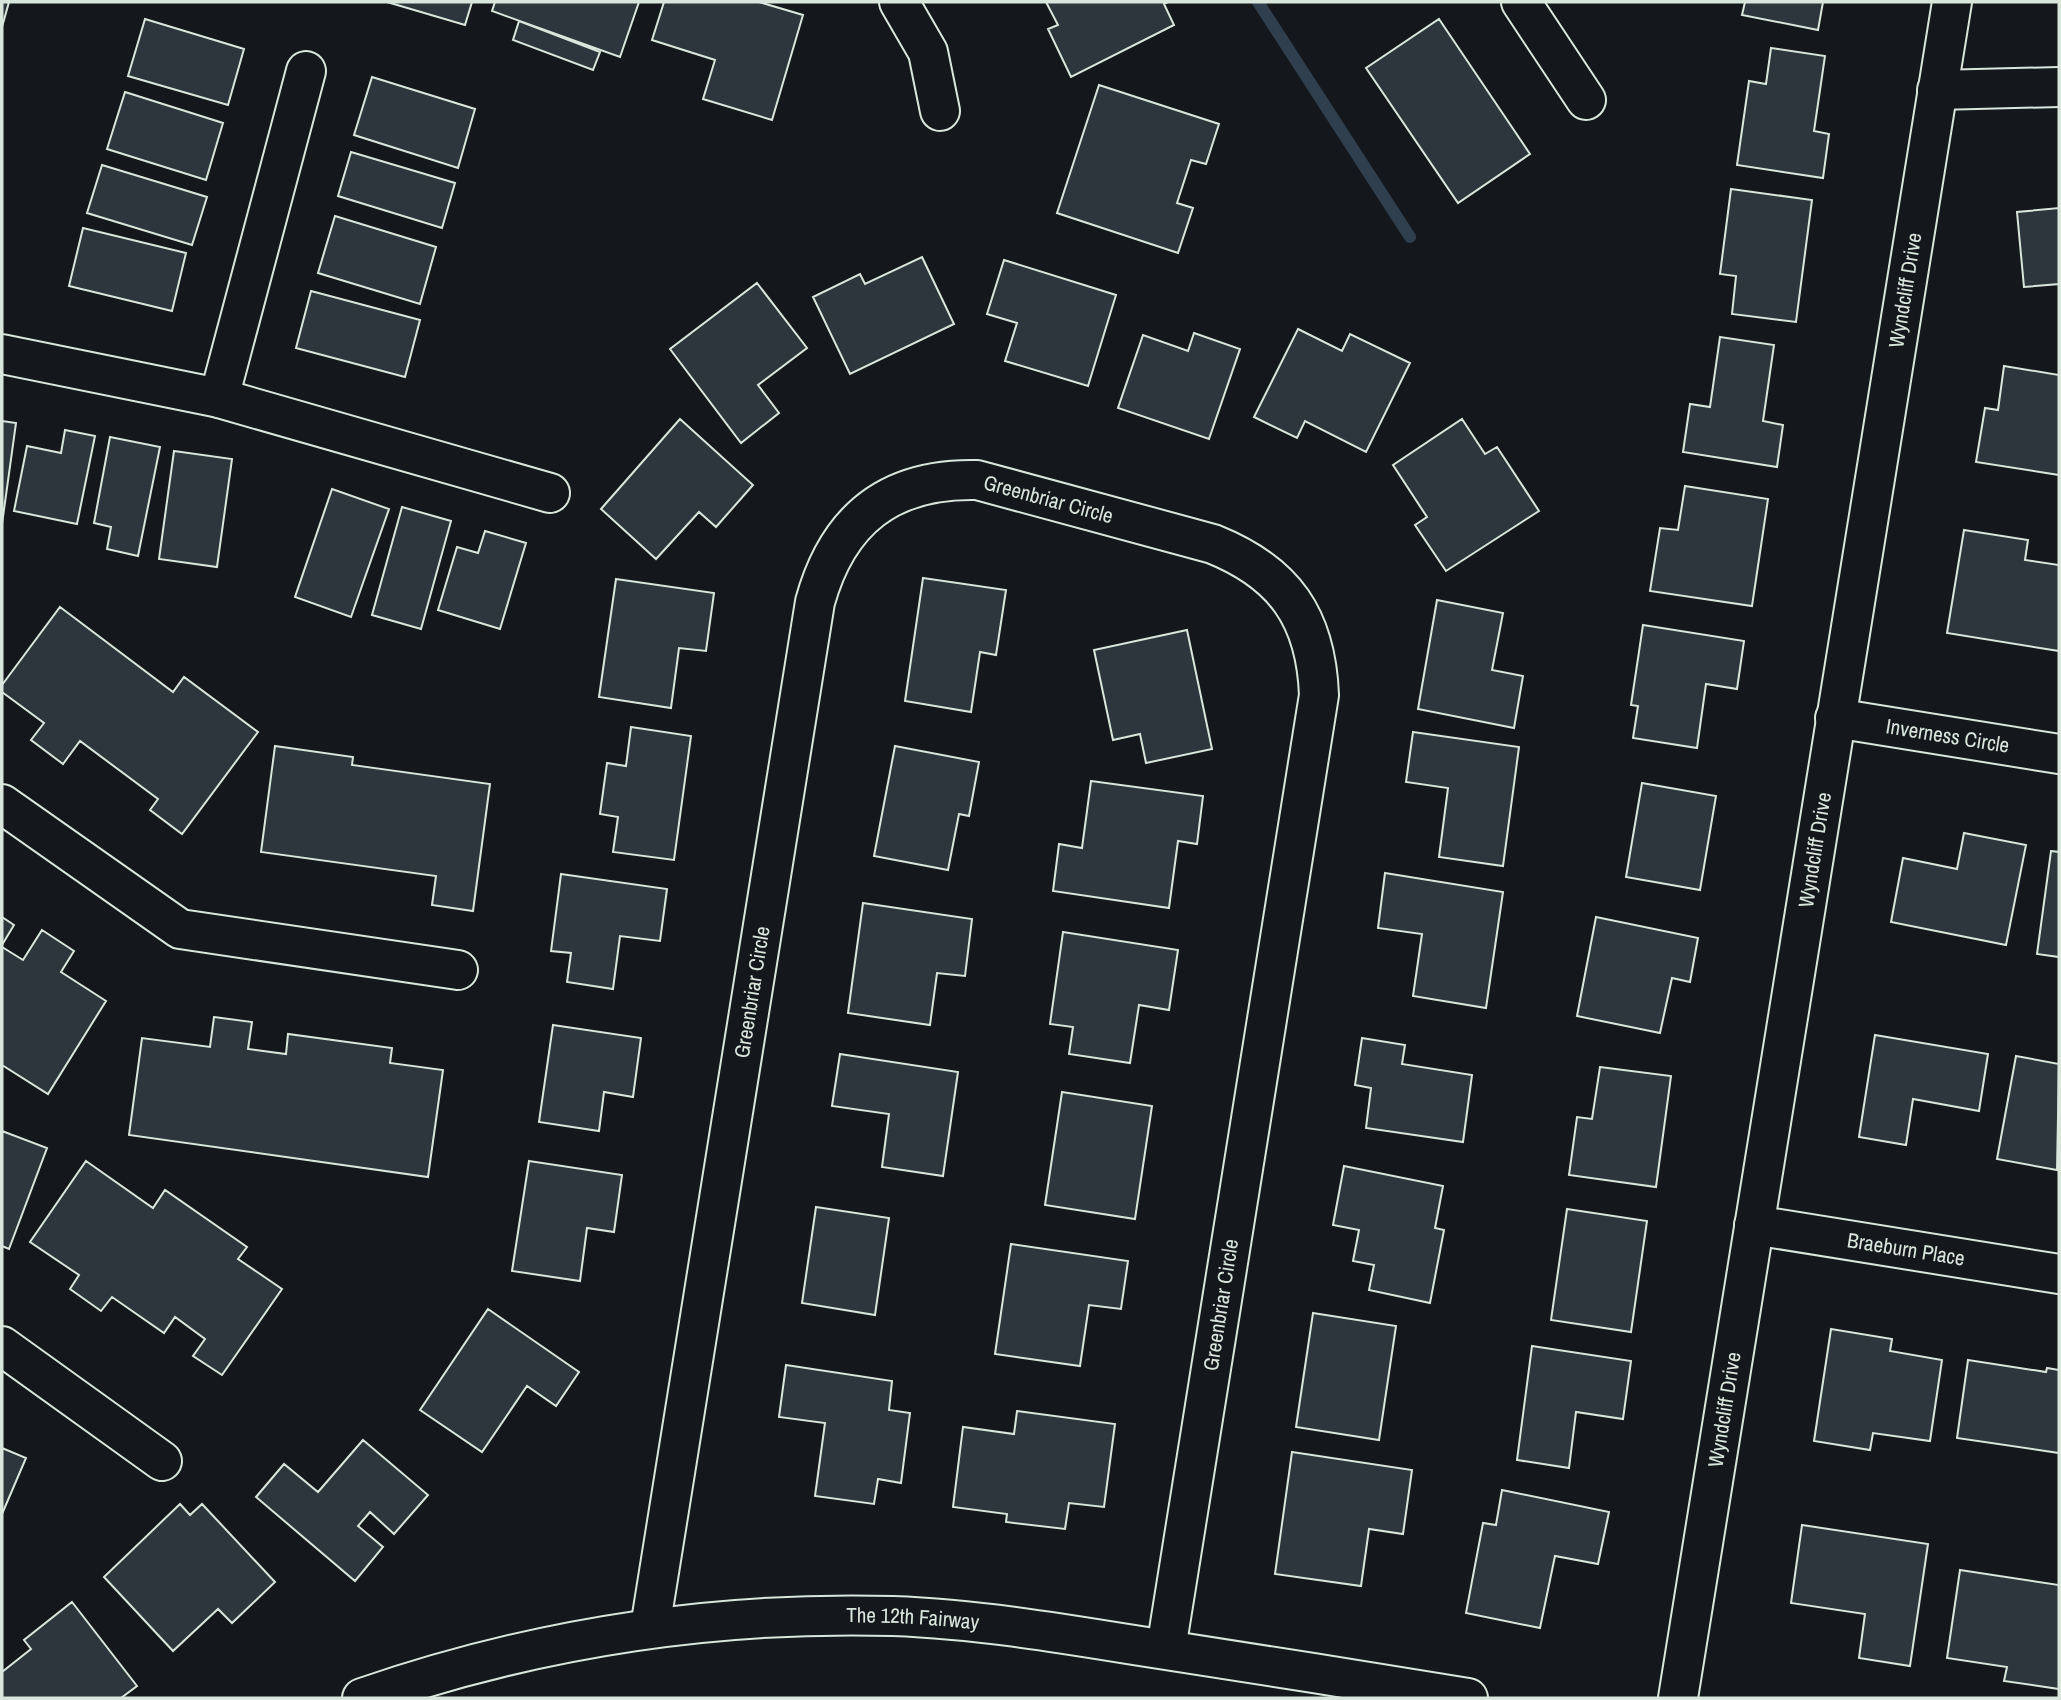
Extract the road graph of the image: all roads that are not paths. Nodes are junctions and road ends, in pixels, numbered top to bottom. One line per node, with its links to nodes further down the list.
1 (900, 2): 8 (street)
2 (1521, 2): 7 (street)
3 (1952, 2): 6 (street, Wyndcliff Drive)
4 (306, 71): 10 (street)
5 (2059, 87): 6 (street)
6 (1937, 90): 12 (street, Wyndcliff Drive)
7 (1586, 100)
8 (940, 111)
9 (2, 354): 10 (street)
10 (219, 398): 11 (street)
11 (550, 493)
12 (1835, 718): 13 (street, Inverness Circle); 16 (street, Wyndcliff Drive)
13 (2059, 754)
14 (2, 804): 15 (street)
15 (458, 970)
16 (1754, 1224): 17 (street, Braeburn Place); 24 (street, Wyndcliff Drive)
17 (2059, 1274)
18 (2, 1346): 19 (street)
19 (162, 1461)
20 (650, 1628): 21 (street, The 12th Fairway); 21 (street, Greenbriar Circle); 22 (street, The 12th Fairway)
21 (1166, 1650): 23 (street, The 12th Fairway)
22 (362, 1698)
23 (1468, 1698)
24 (1678, 1698)

